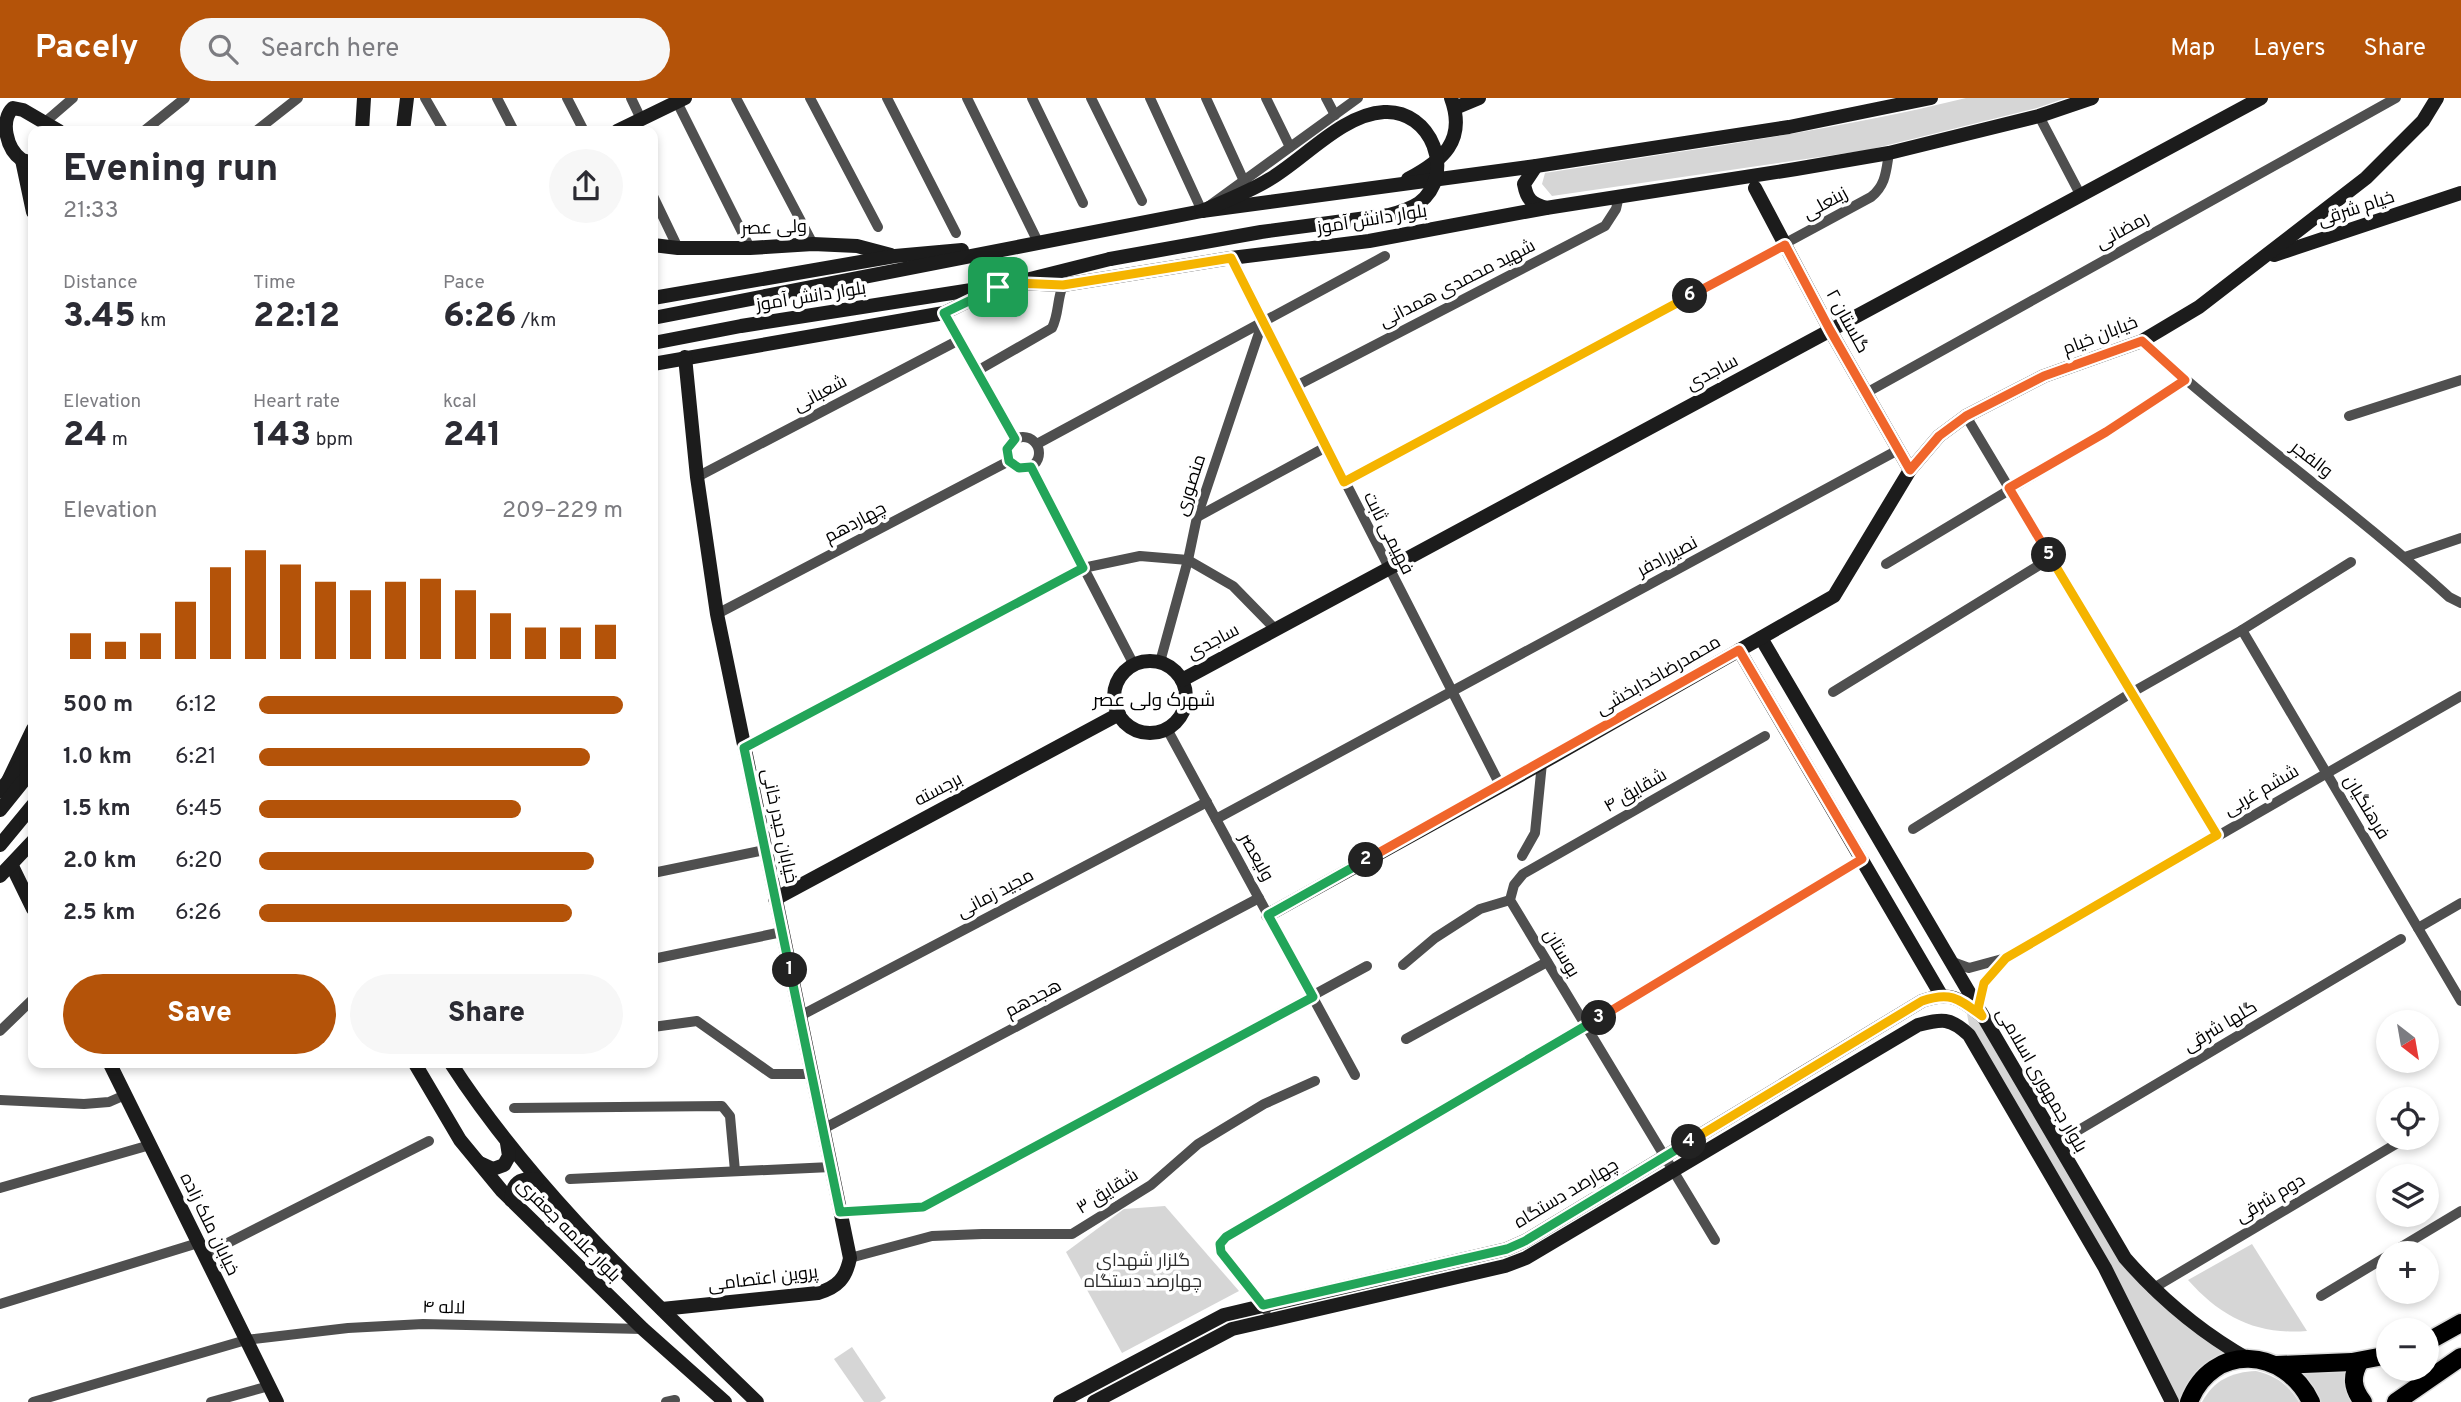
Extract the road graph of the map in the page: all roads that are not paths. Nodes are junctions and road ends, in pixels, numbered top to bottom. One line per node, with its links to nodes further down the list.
1 (74, 98): 33 (street)
2 (185, 98): 35 (street)
3 (298, 98): 36 (street)
4 (364, 98): 37 (main road)
5 (407, 98): 38 (main road)
6 (425, 98): 39 (street)
7 (497, 98): 40 (street)
8 (567, 98): 41 (street)
9 (631, 98): 32 (street)
10 (736, 98): 61 (street)
11 (810, 98): 58 (street)
12 (887, 98): 59 (street)
13 (967, 98): 60 (street)
14 (1032, 98): 54 (street)
15 (1091, 98): 53 (street)
16 (1150, 98): 57 (street)
17 (1206, 98): 47 (street)
18 (1266, 98): 43 (street)
19 (1326, 98): 30 (street)
20 (1358, 98): 30 (street)
21 (1479, 98): 28 (main road)
22 (1931, 98): 46 (main road, بلوار دانش آموز)
23 (2092, 98): 31 (main road, بلوار دانش آموز)
24 (2261, 98): 52 (main road, ساجدی)
25 (2396, 98): 88 (street, رمضانی)
26 (2437, 98): 70 (main road, خیابان خیام)
27 (681, 100): 32 (main road); 65 (street)
28 (1453, 103): 48 (main road)
29 (3, 110): 33 (main road); 45 (main road)
30 (1335, 115): 43 (street)
31 (2039, 116): 44 (main road, بلوار دانش آموز); 52 (street)
32 (641, 119): 42 (main road)
33 (44, 123): 34 (main road)
34 (50, 126)
35 (150, 126)
36 (262, 126)
37 (362, 126)
38 (404, 126)
39 (441, 126)
40 (511, 126)
41 (581, 126)
42 (628, 126)
43 (1290, 147): 47 (street)
44 (1889, 153): 51 (main road, بلوار دانش آموز); 62 (street, زینعلی)
45 (28, 162)
46 (1536, 166): 48 (main road, بلوار دانش آموز); 56 (main road)
47 (1244, 181): 57 (street)
48 (1400, 183): 57 (main road, بلوار دانش آموز)
49 (1755, 188): 62 (main road, گلستان ۲)
50 (2461, 193): 70 (main road, خیام شرقی)
51 (1619, 196): 56 (main road, بلوار دانش آموز); 87 (street, شهید محمدی همدانی)
52 (2081, 196): 78 (main road, ساجدی)
53 (1142, 201)
54 (1083, 203)
55 (658, 206): 64 (street)
56 (1546, 208): 69 (main road, بلوار دانش آموز)
57 (1202, 211): 60 (main road, بلوار دانش آموز); 71 (main road, bridge)
58 (877, 227)
59 (956, 233)
60 (1038, 242): 66 (main road, بلوار دانش آموز)
61 (813, 244): 65 (main road, ولی عصر); 67 (main road, ولی عصر)
62 (1785, 245): 78 (main road, گلستان ۲); 99 (street, زینعلی)
63 (658, 246): 64 (main road, ولی عصر)
64 (678, 248): 65 (main road, ولی عصر)
65 (750, 248)
66 (987, 253): 67 (main road); 76 (main road, بلوار دانش آموز)
67 (895, 256): 74 (main road)
68 (1385, 256): 77 (street)
69 (1231, 258): 72 (main road, بلوار دانش آموز); 77 (street, فهیمی ثابت)
70 (2263, 259): 80 (main road, خیابان خیام)
71 (1016, 283): 72 (main road, بلوار دانش آموز); 73 (main road, بلوار دانش آموز)
72 (1063, 285): 84 (street)
73 (998, 287): 75 (main road); 81 (main road, بلوار دانش آموز)
74 (658, 297)
75 (944, 313): 79 (street); 82 (main road)
76 (658, 317)
77 (1263, 321): 87 (street, فهیمی ثابت); 92 (street); 101 (street, منصوری)
78 (1830, 330): 88 (main road, گلستان ۲); 109 (main road, ساجدی)
79 (959, 340): 84 (street); 98 (street, شعبانی)
80 (2142, 341): 85 (street, والفجر); 89 (main road, خیابان خیام)
81 (658, 342)
82 (685, 357): 83 (main road); 98 (main road, خیابان حیدر خانی)
83 (658, 363)
84 (977, 371): 91 (street)
85 (2185, 380): 100 (street); 103 (street, والفجر)
86 (2461, 380): 90 (street)
87 (1296, 386): 93 (street, فهیمی ثابت)
88 (1866, 393): 94 (main road, گلستان ۲)
89 (1966, 416): 97 (main road, خیابان خیام); 100 (street)
90 (2349, 416)
91 (1015, 439): 92 (street); 95 (street)
92 (1037, 444): 96 (street)
93 (1326, 447): 99 (street, فهیمی ثابت); 101 (street)
94 (1898, 450): 97 (main road, گلستان ۲); 120 (street, نصیررادفر)
95 (1009, 461): 96 (street); 112 (street, چهاردهم)
96 (1031, 467): 108 (street)
97 (1910, 470): 110 (main road, خیابان خیام)
98 (698, 477): 112 (main road, خیابان حیدر خانی)
99 (1344, 482): 109 (street, فهیمی ثابت)
100 (2009, 488): 104 (street); 107 (street)
101 (1197, 517): 105 (street, منصوری)
102 (2461, 538): 103 (street)
103 (2405, 557): 111 (street, والفجر)
104 (2051, 558): 121 (street); 122 (street)
105 (1188, 560): 108 (street); 113 (street); 117 (street, منصوری)
106 (2351, 562): 114 (street)
107 (1886, 564)
108 (1083, 568): 118 (street); 128 (street)
109 (1388, 569): 113 (main road, ساجدی); 120 (street, فهیمی ثابت)
110 (1834, 596): 115 (main road, محمدرضاخدابخشی)
111 (2461, 603)
112 (717, 614): 128 (main road, خیابان حیدر خانی)
113 (1276, 630): 119 (main road, ساجدی)
114 (2242, 630): 122 (street); 131 (street, فرهنگیان)
115 (1761, 638): 116 (main road, محمدرضاخدابخشی); 160 (main road, بلوار جمهوری اسلامی)
116 (1739, 650): 130 (main road, محمدرضاخدابخشی); 145 (main road)
117 (1160, 662): 118 (main road); 119 (main road)
118 (1133, 666): 124 (main road)
119 (1182, 680): 125 (main road)
120 (1452, 692): 134 (street, فهیمی ثابت); 138 (street, نصیررادفر)
121 (1833, 692)
122 (2132, 692): 139 (street); 140 (street)
123 (2461, 696): 131 (street, ششم غربی)
124 (1119, 714): 125 (main road); 151 (main road, برجسته)
125 (1167, 729): 135 (street, ولیعصر)
126 (1765, 736): 152 (street, شقایق ۴)
127 (28, 739): 133 (main road)
128 (744, 748): 143 (main road, خیابان حیدر خانی)
129 (28, 756): 133 (main road)
130 (1542, 763): 134 (main road, محمدرضاخدابخشی); 144 (street)
131 (2326, 772): 140 (street, ششم غربی); 155 (street, فرهنگیان)
132 (28, 775): 136 (main road)
133 (5, 785)
134 (1500, 785): 154 (main road, محمدرضاخدابخشی)
135 (1207, 802): 138 (street, ولیعصر); 169 (street, مجید زمانی)
136 (0, 810)
137 (28, 811): 141 (main road)
138 (1216, 819): 149 (street, ولیعصر)
139 (1913, 830)
140 (2217, 835): 159 (street, ششم غربی)
141 (0, 845)
142 (28, 847): 146 (main road)
143 (765, 850): 147 (street); 151 (main road, خیابان حیدر خانی)
144 (1522, 856)
145 (1862, 859): 164 (main road); 171 (street)
146 (12, 866): 148 (main road); 150 (main road)
147 (658, 872)
148 (0, 877)
149 (1259, 898): 154 (street, ولیعصر); 183 (street, هجدهم)
150 (28, 899)
151 (775, 899): 156 (main road, خیابان حیدر خانی)
152 (1510, 900): 161 (street, بوستان); 162 (street)
153 (2461, 903): 155 (street)
154 (1268, 915): 165 (street, ولیعصر)
155 (2418, 929): 166 (street, فرهنگیان)
156 (782, 932): 158 (street); 169 (main road, خیابان حیدر خانی)
157 (2401, 939): 186 (street, گلها شرقی)
158 (658, 958)
159 (2006, 958): 160 (street); 168 (street)
160 (1950, 961): 168 (main road, بلوار جمهوری اسلامی)
161 (1547, 962): 171 (street, بوستان); 173 (street)
162 (1403, 965)
163 (1367, 966): 165 (street)
164 (1941, 995): 168 (main road); 189 (main road, چهارصد دستگاه)
165 (1313, 997): 178 (street, ولیعصر); 199 (street)
166 (2461, 1001)
167 (28, 1004): 172 (street)
168 (1980, 1012): 186 (main road, بلوار جمهوری اسلامی)
169 (800, 1016): 177 (main road, خیابان حیدر خانی)
170 (658, 1026): 177 (street)
171 (1585, 1027): 189 (street, بوستان); 208 (street)
172 (0, 1031)
173 (1406, 1039)
174 (112, 1068): 180 (main road, خیابان ملک زاده)
175 (418, 1068): 190 (main road, بلوار علامه جعفری)
176 (454, 1068): 185 (main road, بلوار علامه جعفری)
177 (812, 1074): 183 (main road, خیابان حیدر خانی)
178 (1355, 1075)
179 (1315, 1081): 203 (street, شقایق ۳)
180 (125, 1095): 181 (street); 187 (main road, خیابان ملک زاده)
181 (0, 1100)
182 (514, 1108): 193 (street)
183 (823, 1129): 191 (main road, خیابان حیدر خانی)
184 (429, 1141): 202 (street)
185 (506, 1142): 190 (main road); 195 (main road, بلوار علامه جعفری)
186 (2057, 1143): 205 (main road, بلوار جمهوری اسلامی)
187 (149, 1145): 196 (street); 202 (main road, خیابان ملک زاده)
188 (2386, 1150): 205 (street, دوم شرقی)
189 (1664, 1157): 192 (street, بوستان); 208 (main road, چهارصد دستگاه)
190 (479, 1162): 197 (main road, بلوار علامه جعفری)
191 (831, 1167): 193 (street); 199 (main road, خیابان حیدر خانی)
192 (1672, 1170): 200 (street, بوستان); 211 (main road, چهارصد دستگاه); 230 (main road, چهارصد دستگاه)
193 (735, 1171): 194 (street)
194 (570, 1179)
195 (537, 1180): 197 (main road); 209 (main road, بلوار علامه جعفری)
196 (0, 1188)
197 (511, 1200): 213 (main road, بلوار علامه جعفری)
198 (2461, 1211): 201 (street)
199 (840, 1212): 203 (main road, خیابان حیدر خانی)
200 (1715, 1240)
201 (2411, 1241)
202 (201, 1249): 207 (street); 216 (main road, خیابان ملک زاده)
203 (850, 1258): 209 (main road, پروین اعتصامی)
204 (2376, 1263): 206 (street)
205 (2152, 1289): 219 (main road, بلوار جمهوری اسلامی)
206 (2321, 1296)
207 (0, 1304)
208 (1263, 1305): 210 (main road, چهارصد دستگاه); 211 (street)
209 (662, 1309): 227 (main road, بلوار علامه جعفری)
210 (1224, 1315): 214 (main road); 228 (main road, چهارصد دستگاه)
211 (1273, 1319): 214 (main road, چهارصد دستگاه)
212 (2461, 1323): 215 (main road)
213 (643, 1329): 216 (street, لاله ۴); 226 (main road, بلوار علامه جعفری)
214 (1232, 1329): 229 (main road, چهارصد دستگاه)
215 (2439, 1335)
216 (246, 1339): 222 (main road, خیابان ملک زاده); 223 (street, لاله ۴)
217 (2461, 1357): 234 (main road)
218 (2376, 1358): 220 (main road)
219 (2248, 1359): 221 (main road); 231 (main road)
220 (2360, 1361): 221 (main road); 233 (main road)
221 (2277, 1365): 232 (main road)
222 (268, 1386): 224 (street); 225 (main road, خیابان ملک زاده)
223 (33, 1402)
224 (211, 1402)
225 (276, 1402)
226 (725, 1402)
227 (757, 1402)
228 (1060, 1402)
229 (1094, 1402)
230 (2172, 1402)
231 (2189, 1402)
232 (2311, 1402)
233 (2363, 1402)
234 (2396, 1402)

